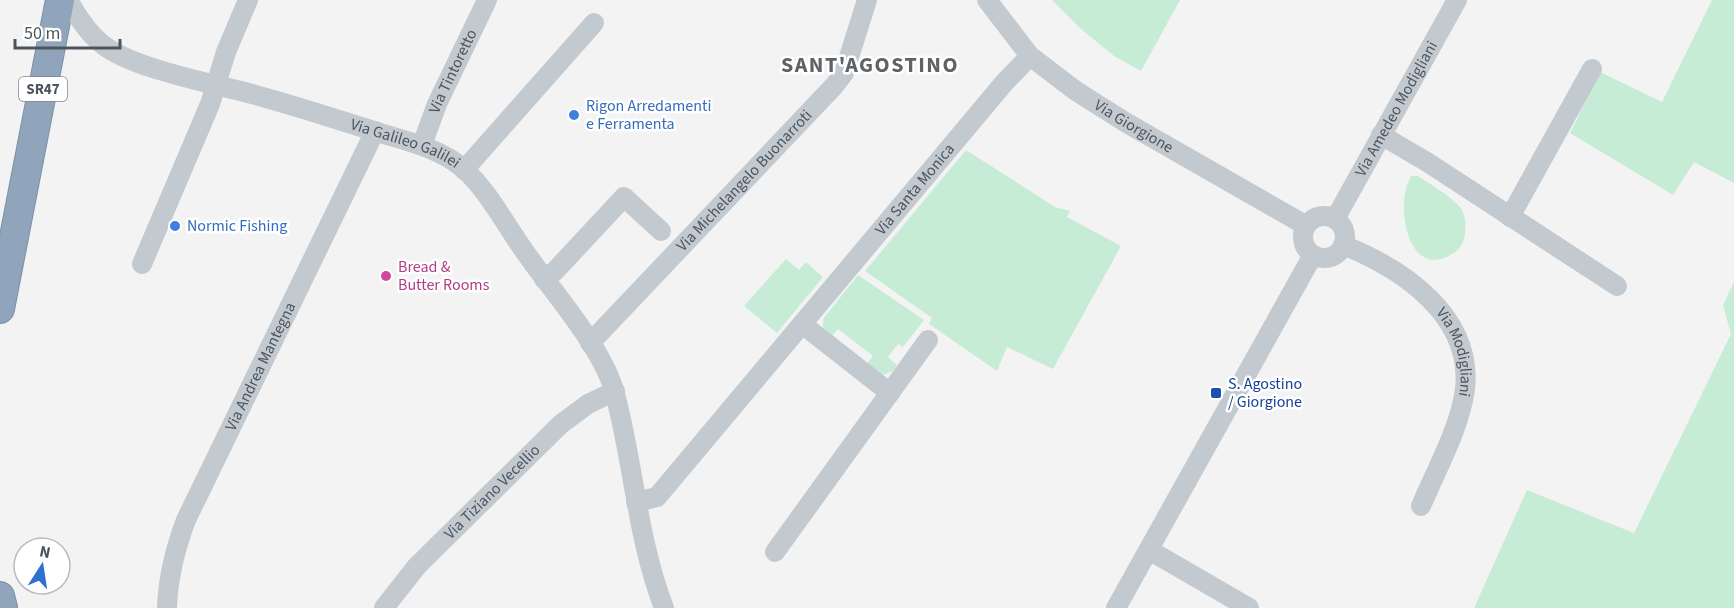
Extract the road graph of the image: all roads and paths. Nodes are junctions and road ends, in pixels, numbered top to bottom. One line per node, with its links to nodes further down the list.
1 (60, 0): 16 (highway, SR47)
2 (68, 0): 11 (street, Via Galileo Galilei)
3 (248, 0): 11 (street)
4 (487, 0): 14 (street, Via Tintoretto)
5 (867, 0): 30 (street, Via Michelangelo Buonarroti)
6 (987, 0): 9 (street, Via Giorgione)
7 (1457, 0): 13 (street, Via Amedeo Modigliani)
8 (594, 23): 15 (street)
9 (1030, 56): 19 (street, Via Giorgione); 28 (street, Via Santa Monica)
10 (1592, 69): 17 (street)
11 (216, 84): 12 (street, Via Galileo Galilei); 24 (street)
12 (375, 131): 14 (street, Via Galileo Galilei); 39 (street, Via Andrea Mantegna)
13 (1381, 135): 17 (street); 18 (street, Via Amedeo Modigliani)
14 (422, 145): 15 (street, Via Galileo Galilei)
15 (464, 170): 25 (street, Via Galileo Galilei)
16 (26, 178): 20 (highway, SR47); 27 (highway, SR47)
17 (1510, 217): 26 (street)
18 (1335, 219): 19 (street); 22 (street)
19 (1305, 225): 23 (street)
20 (0, 230)
21 (661, 231): 25 (street)
22 (1343, 245): 23 (street); 34 (street, Via Modigliani)
23 (1313, 255): 35 (street)
24 (142, 264)
25 (544, 279): 30 (street, Via Galileo Galilei)
26 (1617, 286)
27 (0, 309)
28 (802, 324): 32 (street); 33 (street, Via Santa Monica)
29 (928, 340): 32 (street)
30 (590, 343): 31 (street, Via Galileo Galilei)
31 (615, 392): 33 (street, Via Galileo Galilei); 40 (street, Via Tiziano Vecellio)
32 (890, 393): 36 (street)
33 (636, 502): 41 (street, Via Galileo Galilei)
34 (1421, 506)
35 (1149, 550): 42 (street); 43 (street)
36 (775, 552)
37 (0, 596): 38 (highway)
38 (3, 608)
39 (167, 608)
40 (384, 608)
41 (664, 608)
42 (1116, 608)
43 (1249, 608)

